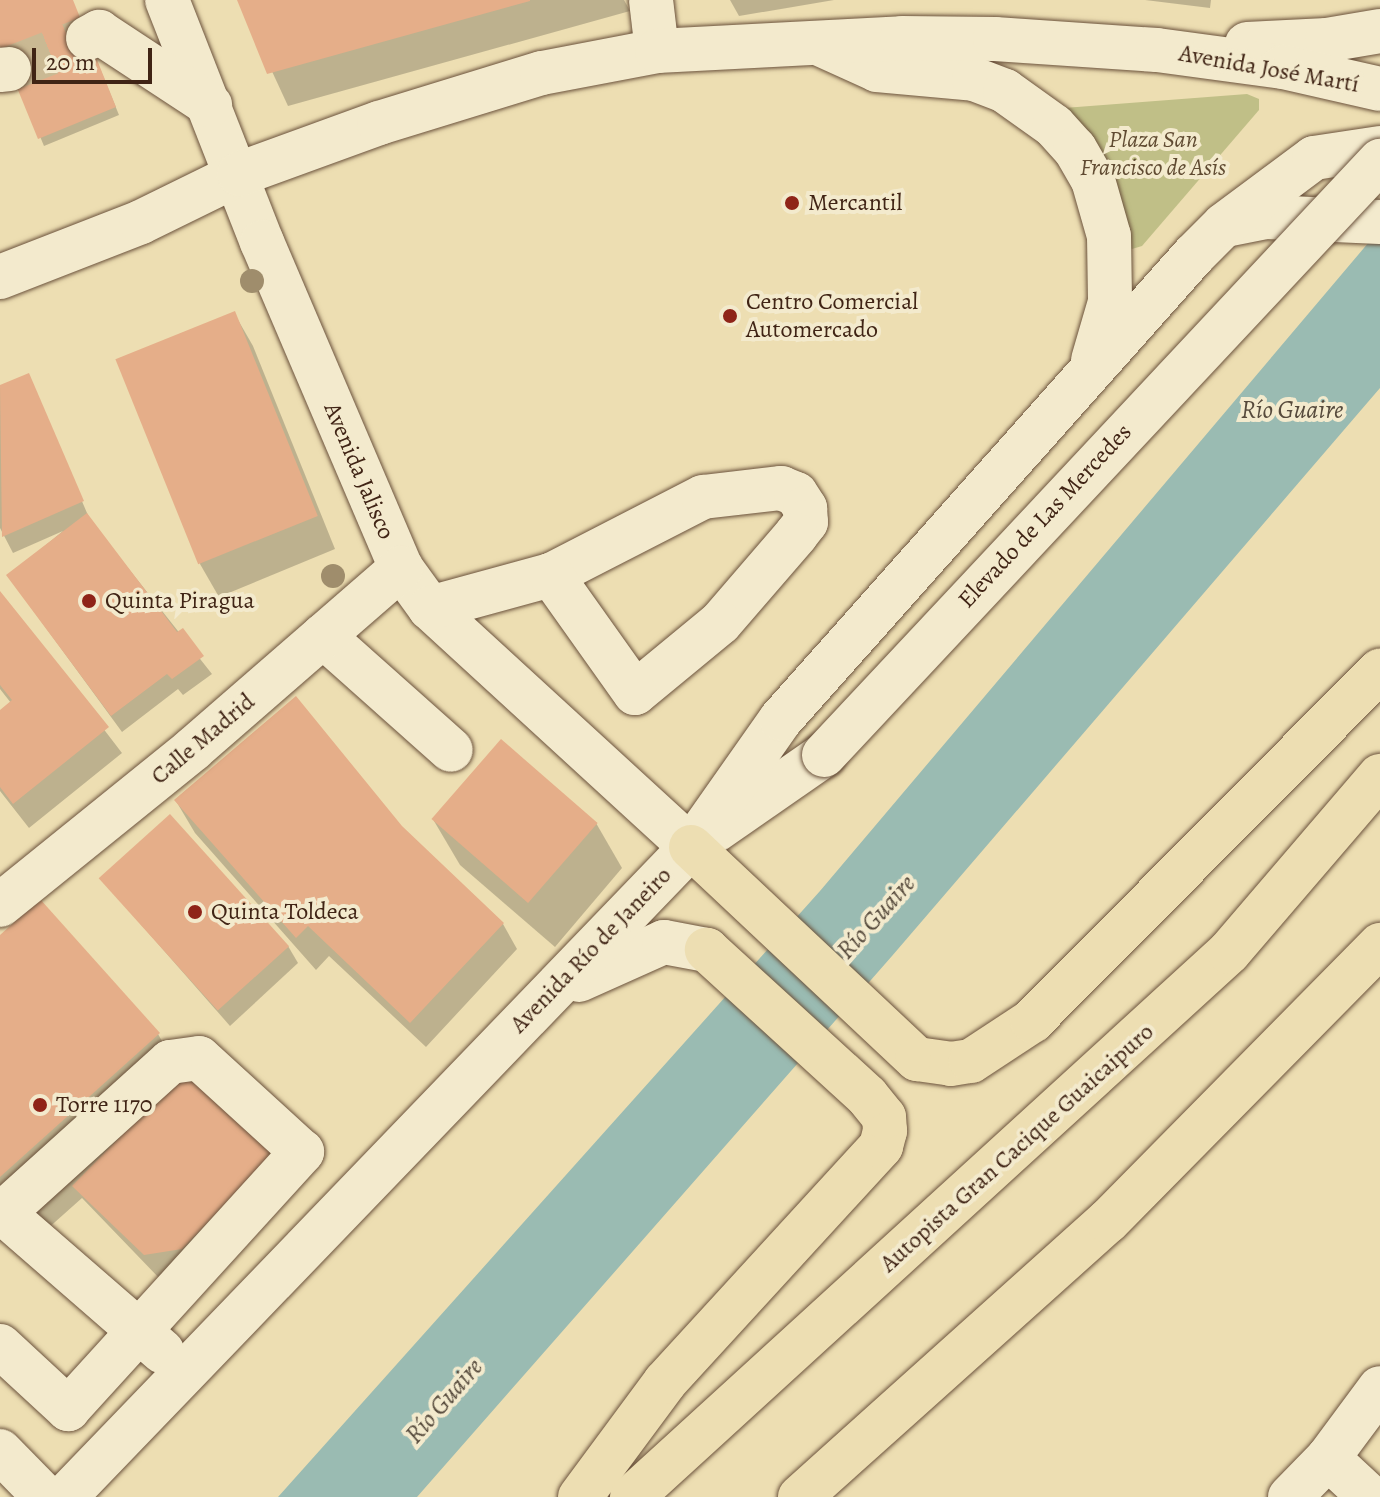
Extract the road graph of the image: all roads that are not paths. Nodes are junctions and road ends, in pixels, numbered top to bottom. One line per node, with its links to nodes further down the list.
1 (167, 0): 9 (street, Avenida Jalisco)
2 (651, 0): 7 (street)
3 (91, 23): 9 (street)
4 (1380, 31): 6 (street)
5 (816, 42): 6 (street); 7 (street); 16 (street)
6 (1157, 50): 8 (street, Avenida José Martí)
7 (657, 51): 12 (street)
8 (1380, 89)
9 (210, 105): 12 (street, Avenida Jalisco)
10 (1380, 148): 14 (street)
11 (1380, 161): 24 (street, Elevado de Las Mercedes, bridge)
12 (239, 174): 15 (street); 17 (street, Avenida Jalisco)
13 (1380, 222): 14 (street)
14 (1224, 225): 16 (street)
15 (0, 277)
16 (1087, 377): 24 (street, Avenida Río de Janeiro)
17 (401, 568): 19 (street, Avenida Jalisco); 20 (street, Calle Madrid)
18 (551, 575): 18 (street); 19 (street)
19 (430, 608): 24 (street, Avenida Jalisco)
20 (323, 636): 22 (street); 25 (street, Calle Madrid)
21 (1380, 671): 24 (highway)
22 (451, 750)
23 (1380, 776): 39 (highway, Autopista Gran Cacique Guaicaipuro)
24 (691, 847): 28 (street, Avenida Río de Janeiro)
25 (0, 905)
26 (1380, 945): 40 (highway)
27 (707, 950): 28 (street); 38 (highway)
28 (541, 1000): 32 (street, Avenida Río de Janeiro)
29 (2, 1215): 30 (street); 30 (street)
30 (140, 1332): 31 (street); 32 (street)
31 (0, 1346)
32 (185, 1371): 37 (street, Avenida Río de Janeiro)
33 (1380, 1388): 35 (street)
34 (0, 1451): 36 (street)
35 (1328, 1458): 41 (street); 42 (street)
36 (45, 1497)
37 (65, 1497)
38 (580, 1497)
39 (632, 1497)
40 (800, 1497)
41 (1290, 1497)
42 (1370, 1497)

